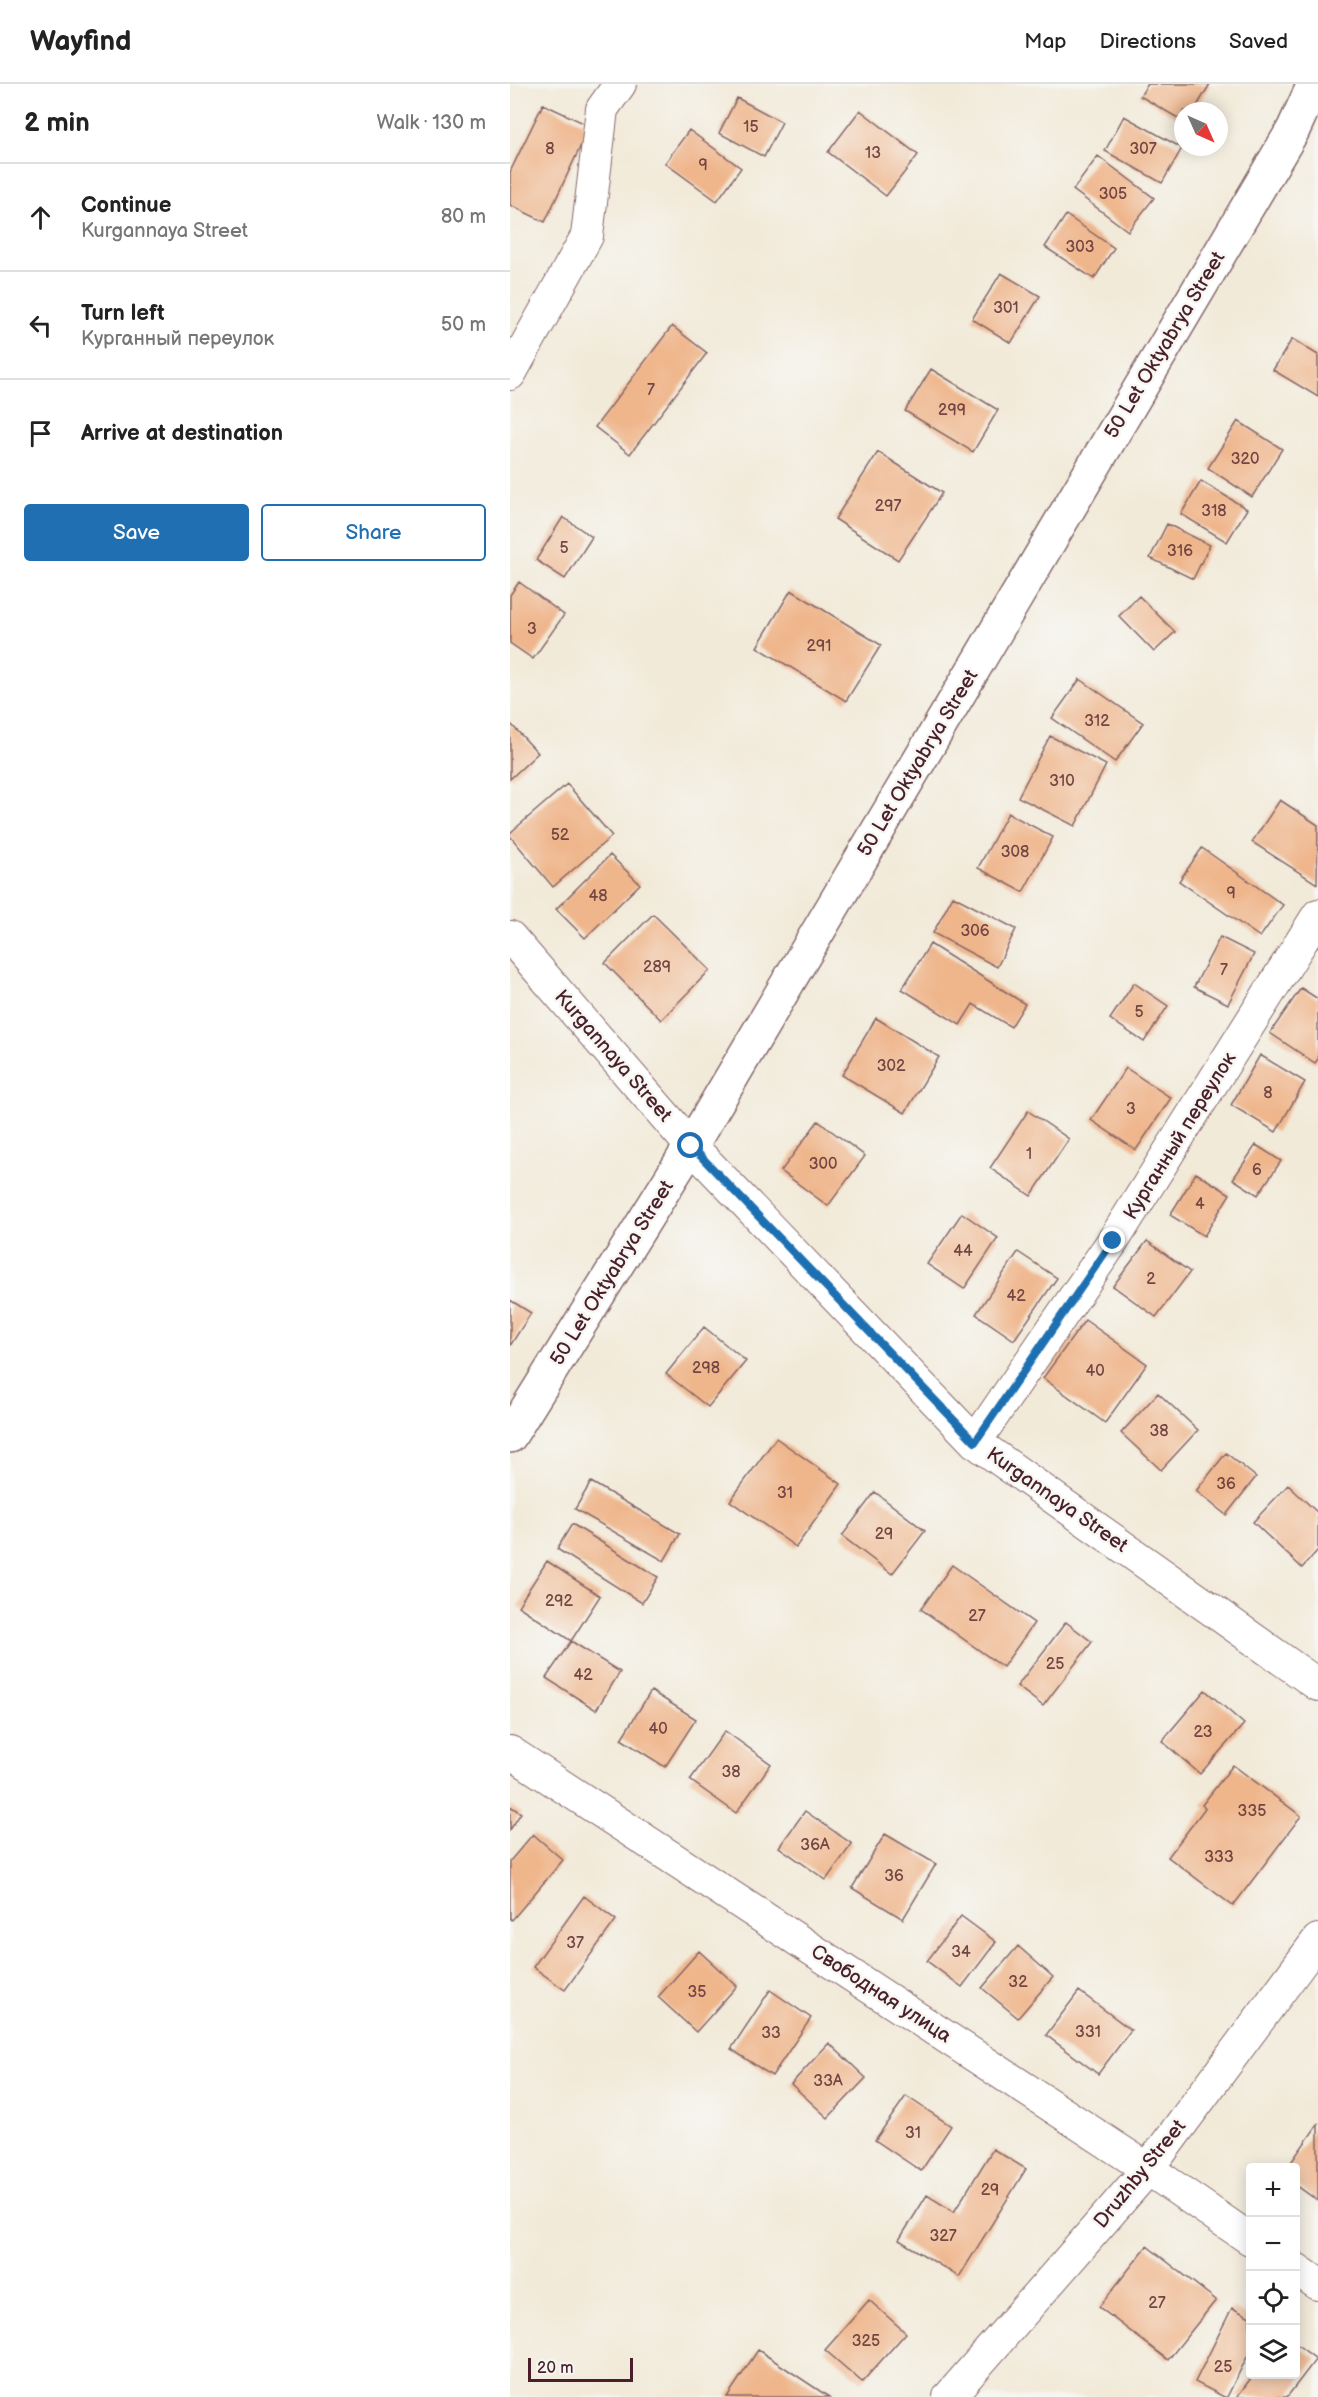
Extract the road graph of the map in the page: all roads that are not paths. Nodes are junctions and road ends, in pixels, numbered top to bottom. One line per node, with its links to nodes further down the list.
1 (620, 84): 3 (street)
2 (1314, 84): 6 (street, 50 Let Oktyabrya Street)
3 (510, 375)
4 (1318, 915): 8 (street, Курганный переулок)
5 (510, 937): 6 (street, Kurgannaya Street)
6 (691, 1146): 7 (street, 50 Let Oktyabrya Street); 8 (street, Kurgannaya Street)
7 (510, 1436)
8 (975, 1442): 9 (street, Kurgannaya Street)
9 (1318, 1685)
10 (510, 1752): 12 (street, Свободная улица)
11 (1318, 1940): 12 (street, Druzhby Street)
12 (1148, 2169): 13 (street, Свободная улица); 16 (street, Druzhby Street)
13 (1246, 2235)
14 (1299, 2271): 15 (street)
15 (1318, 2284)
16 (950, 2397)

